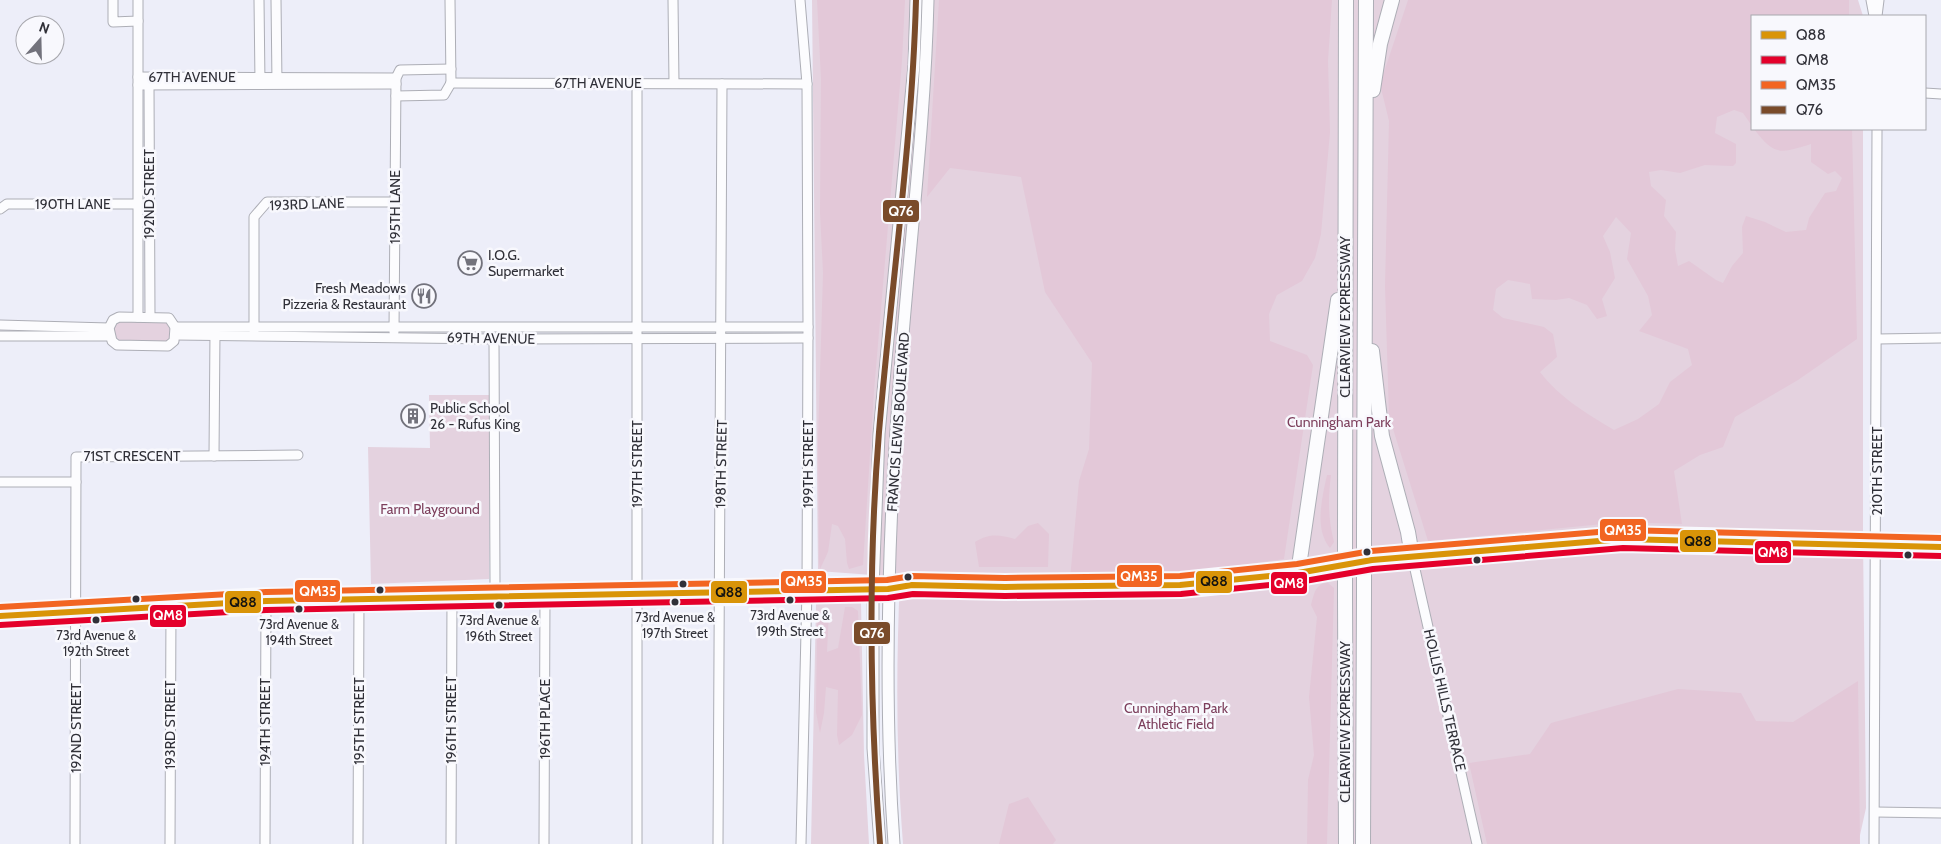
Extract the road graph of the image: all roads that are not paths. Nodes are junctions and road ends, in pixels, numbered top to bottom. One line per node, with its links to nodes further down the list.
1 (113, 0): 18 (street)
2 (138, 0): 18 (street, 192ND STREET)
3 (259, 0): 23 (street)
4 (276, 0): 24 (street)
5 (450, 0): 20 (street)
6 (673, 0): 27 (street)
7 (800, 0): 29 (street, 199TH STREET)
8 (916, 0): 70 (main road, FRANCIS LEWIS BOULEVARD)
9 (928, 0): 72 (main road, FRANCIS LEWIS BOULEVARD)
10 (1341, 0): 19 (highway)
11 (1346, 0): 19 (highway, CLEARVIEW EXPRESSWAY)
12 (1366, 0): 35 (highway, CLEARVIEW EXPRESSWAY)
13 (1392, 0): 35 (highway)
14 (1871, 0): 16 (street)
15 (1879, 0): 17 (street)
16 (1875, 15)
17 (1875, 15)
18 (138, 21): 21 (street, 192ND STREET)
19 (1346, 56): 40 (highway, CLEARVIEW EXPRESSWAY)
20 (450, 69): 22 (street, 67TH AVENUE); 25 (street)
21 (138, 81): 23 (street, 67TH AVENUE); 30 (street); 37 (street, 192ND STREET)
22 (396, 81): 24 (street, 67TH AVENUE); 33 (street, 195TH LANE)
23 (260, 82): 24 (street, 67TH AVENUE); 30 (street, 67TH AVENUE)
24 (277, 82)
25 (451, 83): 26 (street, 67TH AVENUE); 33 (street)
26 (637, 83): 27 (street, 67TH AVENUE); 48 (street, 197TH STREET)
27 (674, 83): 28 (street, 67TH AVENUE)
28 (722, 84): 29 (street, 67TH AVENUE); 52 (street, 198TH STREET)
29 (808, 84): 47 (street, 199TH STREET)
30 (148, 86): 38 (street, 192ND STREET)
31 (1926, 94): 32 (street)
32 (1941, 94)
33 (396, 96): 36 (street, 195TH LANE)
34 (1877, 130): 60 (street, 210TH STREET)
35 (1365, 173): 41 (highway, CLEARVIEW EXPRESSWAY)
36 (395, 202): 46 (street, 195TH LANE); 50 (street, 193RD LANE)
37 (138, 204): 38 (street, 190TH LANE); 39 (street, 190TH LANE); 42 (street, 192ND STREET)
38 (149, 204): 43 (street, 192ND STREET)
39 (0, 209)
40 (1345, 242): 68 (highway); 82 (highway, CLEARVIEW EXPRESSWAY, bridge)
41 (1365, 268): 67 (highway); 98 (highway, CLEARVIEW EXPRESSWAY, bridge)
42 (138, 317): 43 (street, 69TH AVENUE); 51 (street, 69TH AVENUE)
43 (150, 317): 49 (street, 69TH AVENUE)
44 (0, 325): 51 (street, 69TH AVENUE)
45 (215, 326): 49 (street, 69TH AVENUE); 50 (street, 69TH AVENUE); 54 (street)
46 (394, 327): 48 (street, 69TH AVENUE); 50 (street, 69TH AVENUE); 55 (street, 195TH LANE)
47 (808, 327): 52 (street, 69TH AVENUE); 56 (street, 199TH STREET)
48 (636, 328): 52 (street, 69TH AVENUE); 59 (street, 197TH STREET)
49 (175, 331): 51 (street, 69TH AVENUE); 54 (street, 69TH AVENUE)
50 (254, 331): 54 (street, 69TH AVENUE); 55 (street, 69TH AVENUE)
51 (109, 332): 53 (street, 69TH AVENUE)
52 (722, 333): 56 (street, 69TH AVENUE); 59 (street, 69TH AVENUE); 73 (street, 198TH STREET)
53 (0, 336)
54 (214, 336): 62 (street)
55 (394, 337): 58 (street, 69TH AVENUE)
56 (808, 338): 71 (street, 199TH STREET)
57 (1941, 338): 60 (street)
58 (494, 339): 59 (street, 69TH AVENUE); 69 (street)
59 (636, 339): 74 (street, 197TH STREET)
60 (1877, 339): 65 (street, 210TH STREET)
61 (298, 455): 62 (street, 71ST CRESCENT)
62 (214, 456): 64 (street, 71ST CRESCENT)
63 (0, 482): 64 (street, 71ST CRESCENT)
64 (76, 482): 80 (street, 71ST CRESCENT)
65 (1877, 545): 66 (street); 67 (street); 83 (street, 210TH STREET)
66 (1941, 548)
67 (1412, 556): 68 (street); 99 (street, HOLLIS HILLS TERRACE)
68 (1298, 572): 72 (street)
69 (495, 584)
70 (874, 588): 71 (street); 72 (street); 94 (main road, FRANCIS LEWIS BOULEVARD)
71 (807, 589): 73 (street); 93 (street, 199TH STREET)
72 (888, 589): 95 (main road, FRANCIS LEWIS BOULEVARD)
73 (719, 590): 74 (street); 92 (street, 198TH STREET)
74 (637, 592): 75 (street); 91 (street, 197TH STREET)
75 (545, 594): 76 (street); 90 (street, 196TH PLACE)
76 (452, 596): 77 (street); 89 (street, 196TH STREET)
77 (359, 598): 78 (street); 88 (street, 195TH STREET)
78 (266, 600): 79 (street); 87 (street, 194TH STREET)
79 (171, 606): 80 (street); 86 (street, 193RD STREET)
80 (76, 611): 81 (street); 85 (street, 192ND STREET)
81 (0, 616)
82 (1344, 725): 96 (highway); 97 (highway, CLEARVIEW EXPRESSWAY)
83 (1876, 812): 84 (street); 100 (street, 210TH STREET)
84 (1941, 813)
85 (75, 844)
86 (170, 844)
87 (265, 844)
88 (358, 844)
89 (451, 844)
90 (544, 844)
91 (637, 844)
92 (718, 844)
93 (801, 844)
94 (880, 844)
95 (894, 844)
96 (1338, 844)
97 (1346, 844)
98 (1363, 844)
99 (1477, 844)
100 (1874, 844)

